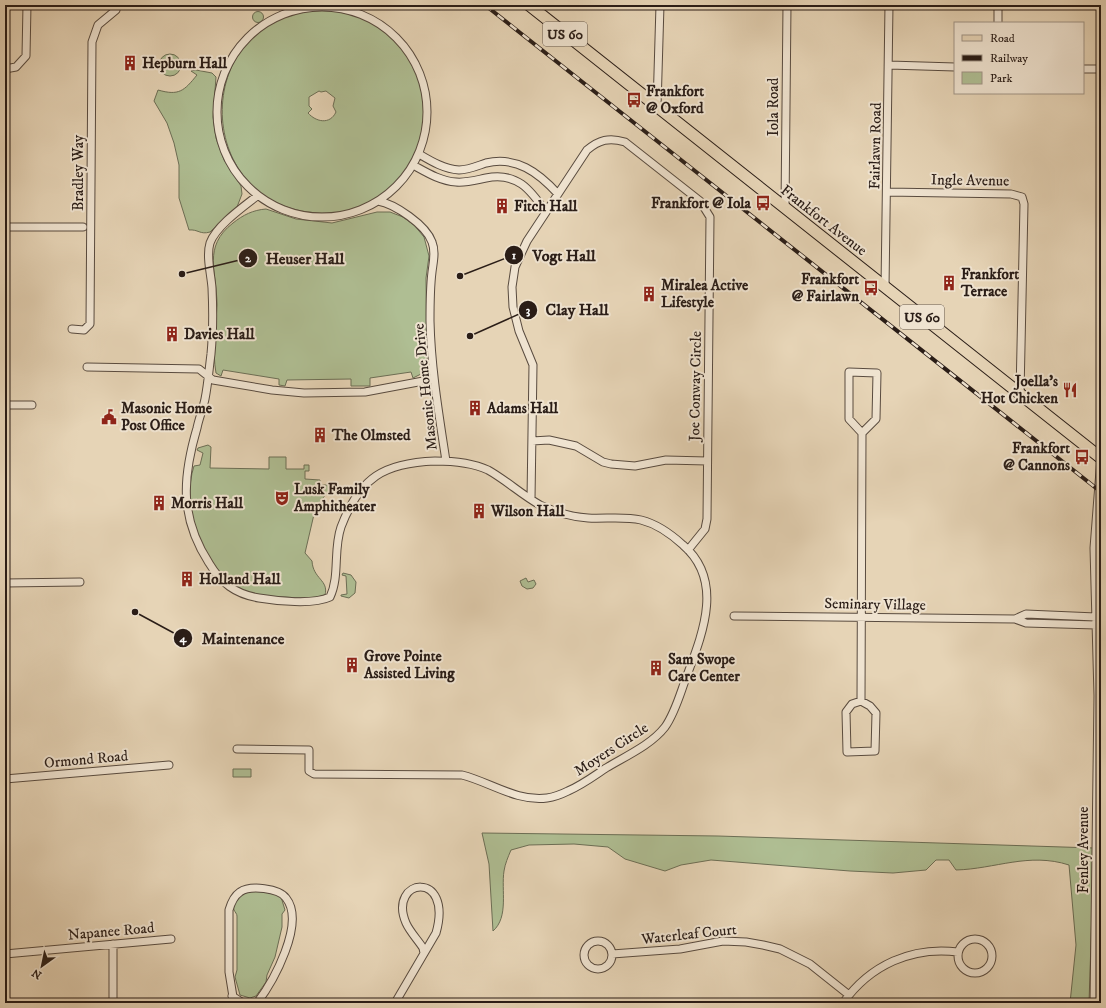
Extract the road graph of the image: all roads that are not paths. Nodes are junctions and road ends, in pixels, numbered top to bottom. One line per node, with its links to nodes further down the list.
1 (27, 5): 13 (street)
2 (528, 5): 16 (main road, Frankfort Avenue / US 60)
3 (660, 5): 16 (street)
4 (787, 5): 23 (street, Iola Road)
5 (890, 5): 11 (street, Fairlawn Road)
6 (998, 5): 10 (street)
7 (317, 6): 8 (street); 21 (street)
8 (329, 6): 17 (street)
9 (116, 10): 28 (street, Bradley Way)
10 (998, 22)
11 (889, 64): 12 (street); 19 (street, Fairlawn Road)
12 (954, 67)
13 (5, 68)
14 (1084, 68): 15 (street)
15 (1101, 69)
16 (657, 107): 23 (main road, Frankfort Avenue / US 60)
17 (419, 154): 18 (street); 20 (street)
18 (413, 165): 22 (street); 24 (street)
19 (887, 192): 27 (street, Fairlawn Road); 32 (street, Ingle Avenue)
20 (558, 194): 24 (street, Joe Conway Circle); 39 (street, Joe Conway Circle)
21 (257, 196): 22 (street); 30 (street, Masonic Home Drive)
22 (378, 201): 31 (street, Masonic Home Drive)
23 (785, 208): 27 (main road, Frankfort Avenue / US 60)
24 (546, 212): 36 (street, Joe Conway Circle)
25 (83, 226): 26 (street)
26 (5, 227)
27 (885, 287): 32 (main road, Frankfort Avenue / US 60)
28 (72, 329)
29 (87, 367): 30 (street)
30 (208, 375): 31 (street); 38 (street, Masonic Home Drive)
31 (434, 379): 38 (street, Masonic Home Drive)
32 (1020, 394): 37 (main road, Frankfort Avenue / US 60)
33 (5, 404): 34 (street)
34 (32, 405)
35 (862, 433): 35 (street); 45 (street)
36 (532, 441): 39 (street); 40 (street, Joe Conway Circle)
37 (1101, 458): 46 (street, Fenley Avenue)
38 (446, 461): 40 (street, Moyers Circle)
39 (707, 461): 41 (street, Joe Conway Circle)
40 (531, 499): 41 (street, Moyers Circle)
41 (688, 550): 50 (street, Moyers Circle)
42 (80, 582): 43 (street)
43 (5, 583)
44 (734, 616): 45 (street, Seminary Village)
45 (861, 617): 47 (street, Seminary Village); 49 (street)
46 (1096, 617): 47 (street, Seminary Village); 48 (street, Fenley Avenue)
47 (1015, 619): 48 (street, Seminary Village)
48 (1096, 624): 66 (street, Fenley Avenue)
49 (861, 701): 49 (street)
50 (237, 749)
51 (169, 765): 52 (street, Ormond Road)
52 (5, 779)
53 (171, 939): 54 (street, Napanee Road)
54 (113, 944): 57 (street, Napanee Road); 61 (street)
55 (958, 952): 55 (street); 59 (street)
56 (424, 953): 56 (street); 64 (street)
57 (5, 954)
58 (612, 954): 58 (street); 59 (street, Waterleaf Court)
59 (849, 995): 65 (street)
60 (233, 999): 62 (street); 63 (street)
61 (113, 1003)
62 (243, 1003)
63 (257, 1003)
64 (395, 1003)
65 (843, 1003)
66 (1094, 1003)

